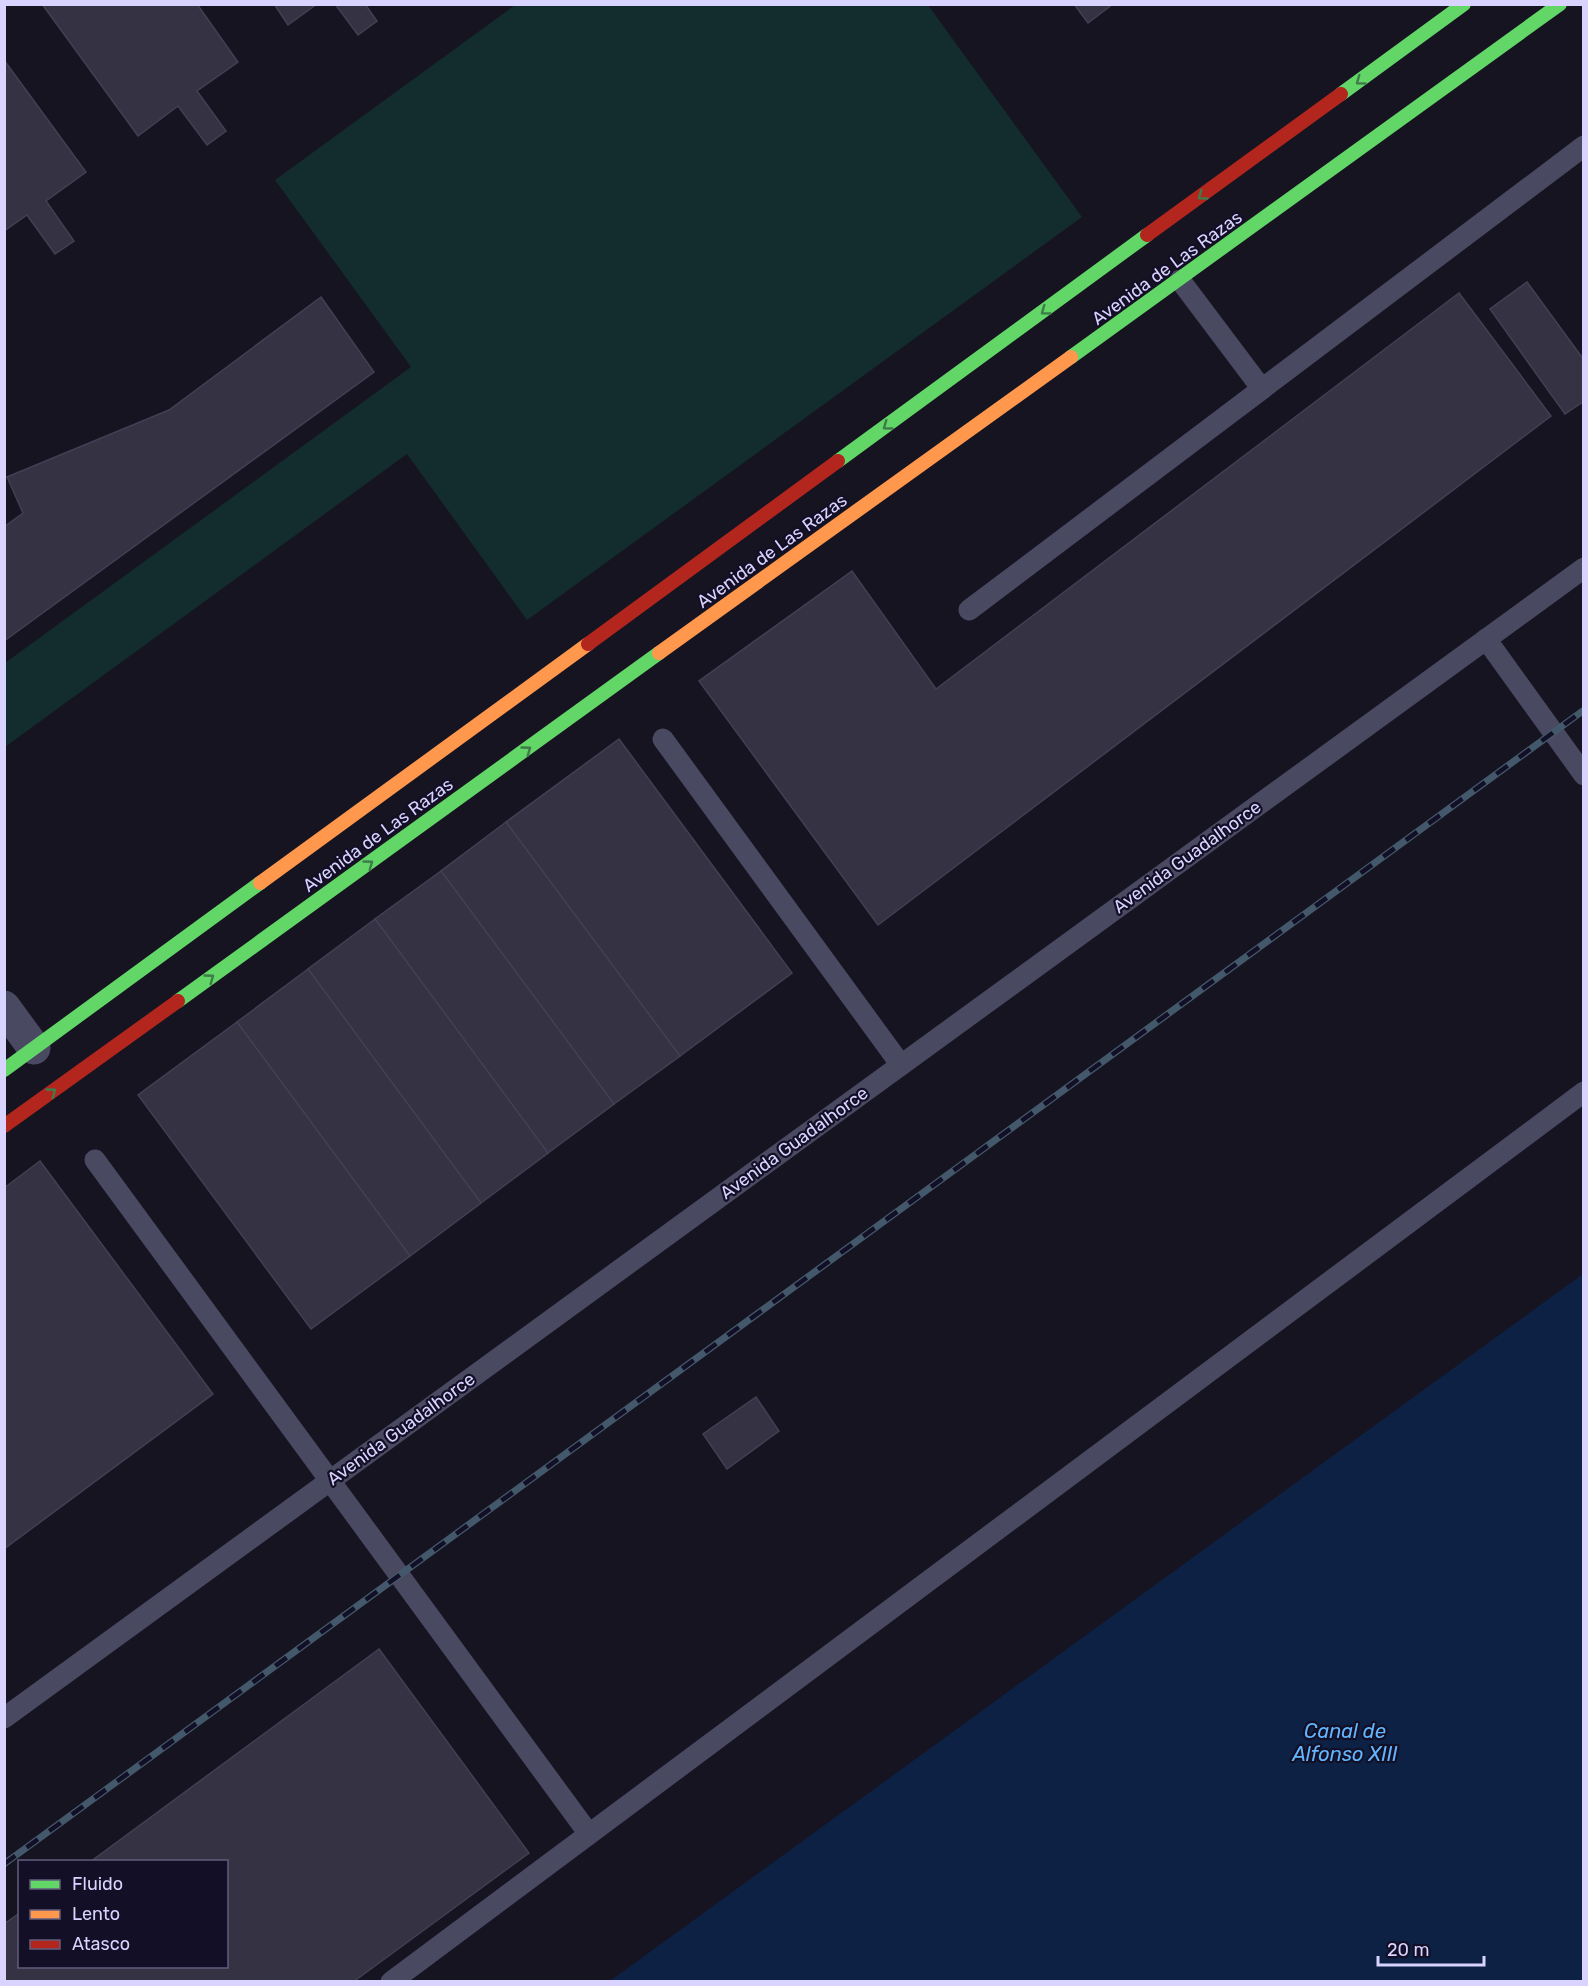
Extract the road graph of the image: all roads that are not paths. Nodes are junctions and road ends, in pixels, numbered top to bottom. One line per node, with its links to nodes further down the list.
1 (1452, 4): 5 (main road)
2 (1464, 4): 5 (main road, Avenida de Las Razas)
3 (1560, 4): 6 (main road, Avenida de Las Razas)
4 (1554, 26): 6 (main road)
5 (1407, 47): 16 (main road, Avenida de Las Razas, one-way to 16)
6 (1446, 88): 8 (main road, Avenida de Las Razas)
7 (1584, 146): 9 (lane)
8 (1180, 280): 9 (lane); 20 (main road, Avenida de Las Razas, one-way to 8)
9 (1262, 389): 11 (lane)
10 (1584, 568): 12 (lane, Avenida Guadalhorce)
11 (969, 610)
12 (1486, 639): 14 (lane); 17 (lane, Avenida Guadalhorce)
13 (663, 739): 17 (lane)
14 (1584, 775)
15 (4, 1007): 16 (street)
16 (34, 1048): 18 (main road, Avenida de Las Razas)
17 (901, 1065): 22 (lane, Avenida Guadalhorce)
18 (4, 1070)
19 (1584, 1092): 24 (lane)
20 (4, 1126)
21 (95, 1160): 22 (lane)
22 (329, 1481): 23 (lane, Avenida Guadalhorce); 24 (lane)
23 (4, 1718)
24 (589, 1834): 25 (lane)
25 (391, 1982)

